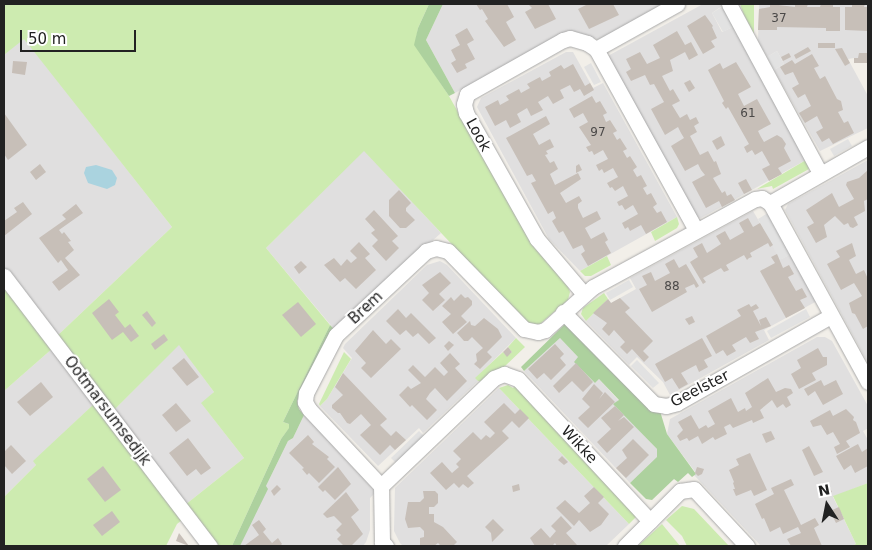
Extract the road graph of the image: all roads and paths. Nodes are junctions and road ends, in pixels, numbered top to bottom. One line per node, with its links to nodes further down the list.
1 (677, 4): 3 (street)
2 (729, 4): 5 (street)
3 (596, 49): 7 (street); 9 (street, Look)
4 (868, 147): 5 (street)
5 (820, 173): 6 (street)
6 (770, 203): 7 (street); 11 (street)
7 (696, 230): 9 (street)
8 (4, 276): 16 (street, Ootmarsumsedijk)
9 (583, 293): 10 (street)
10 (564, 312): 11 (street, Geelster); 13 (street, Brem)
11 (831, 316): 12 (street)
12 (868, 382)
13 (381, 486): 14 (street, Wikke); 15 (street)
14 (650, 521): 17 (street); 18 (street)
15 (382, 545)
16 (210, 546)
17 (625, 546)
18 (747, 546)

